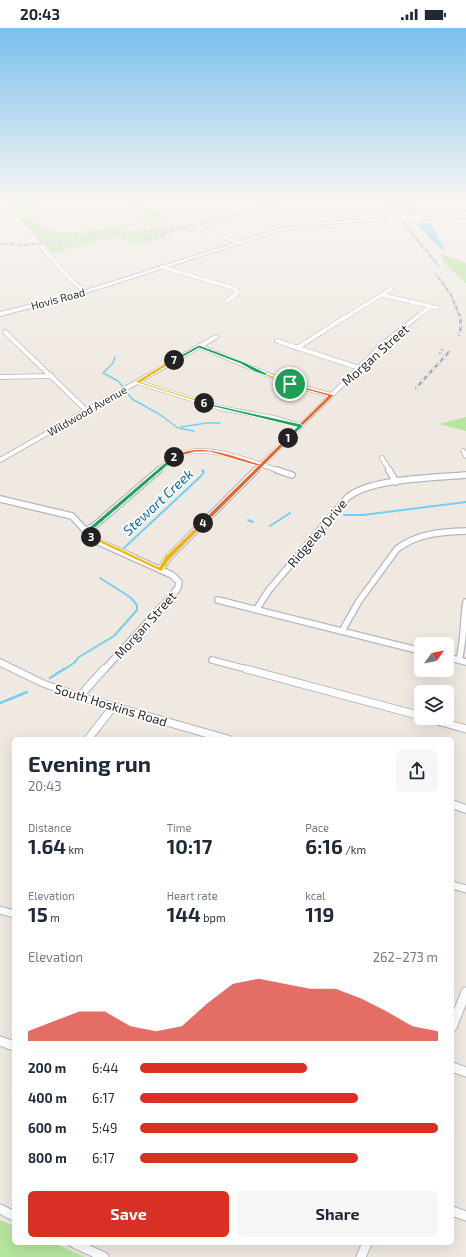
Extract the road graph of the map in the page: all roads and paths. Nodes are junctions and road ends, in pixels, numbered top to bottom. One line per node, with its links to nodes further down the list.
1 (49, 255): 5 (street)
2 (200, 255): 3 (street, Hovis Road)
3 (162, 268): 5 (street, Hovis Road); 7 (street)
4 (392, 289): 6 (street)
5 (85, 292): 10 (street, Hovis Road)
6 (382, 295): 8 (street); 15 (street)
7 (227, 301)
8 (430, 307): 9 (street); 16 (street, Morgan Street)
9 (438, 308)
10 (0, 314)
11 (5, 332): 17 (street)
12 (216, 337): 14 (street, Wildwood Avenue)
13 (276, 341): 15 (street)
14 (199, 346): 19 (street, Wildwood Avenue); 20 (street)
15 (297, 348): 16 (street)
16 (359, 368): 20 (street, Morgan Street)
17 (52, 376): 18 (street); 21 (street)
18 (0, 377)
19 (137, 382): 21 (street, Wildwood Avenue); 22 (street)
20 (331, 395): 22 (street, Morgan Street)
21 (87, 410): 26 (street, Wildwood Avenue)
22 (301, 426): 27 (street, Morgan Street)
23 (463, 451): 24 (street)
24 (466, 456)
25 (382, 458): 30 (street)
26 (0, 460)
27 (261, 466): 28 (street); 32 (street); 34 (street, Morgan Street)
28 (292, 475)
29 (466, 475): 30 (street, Ridgeley Drive)
30 (396, 482): 37 (street, Ridgeley Drive)
31 (0, 499): 32 (street)
32 (86, 531): 34 (street)
33 (466, 531): 38 (street)
34 (160, 570): 45 (street, Morgan Street)
35 (218, 600): 37 (street)
36 (466, 602): 42 (street)
37 (256, 610): 38 (street)
38 (342, 631): 39 (street)
39 (414, 649)
40 (454, 659): 42 (street)
41 (212, 660): 47 (street)
42 (459, 660): 44 (street)
43 (0, 662): 45 (street, South Hoskins Road)
44 (466, 662)
45 (80, 697): 46 (street, South Hoskins Road)
46 (113, 707): 50 (street); 51 (street, South Hoskins Road)
47 (414, 714)
48 (452, 725): 49 (street)
49 (466, 729)
50 (90, 737)
51 (219, 737)
52 (454, 805): 53 (street)
53 (466, 808)
54 (454, 886): 55 (street)
55 (466, 890)
56 (0, 910): 57 (street)
57 (12, 913)
58 (466, 992): 59 (street)
59 (454, 1022)
60 (0, 1041): 61 (street)
61 (12, 1045)
62 (454, 1068): 63 (street)
63 (466, 1072)
64 (0, 1209): 66 (street)
65 (454, 1212): 67 (street)
66 (12, 1215)
67 (466, 1216)
68 (78, 1245): 70 (street)
69 (365, 1245): 71 (street)
70 (104, 1257)
71 (361, 1257)

